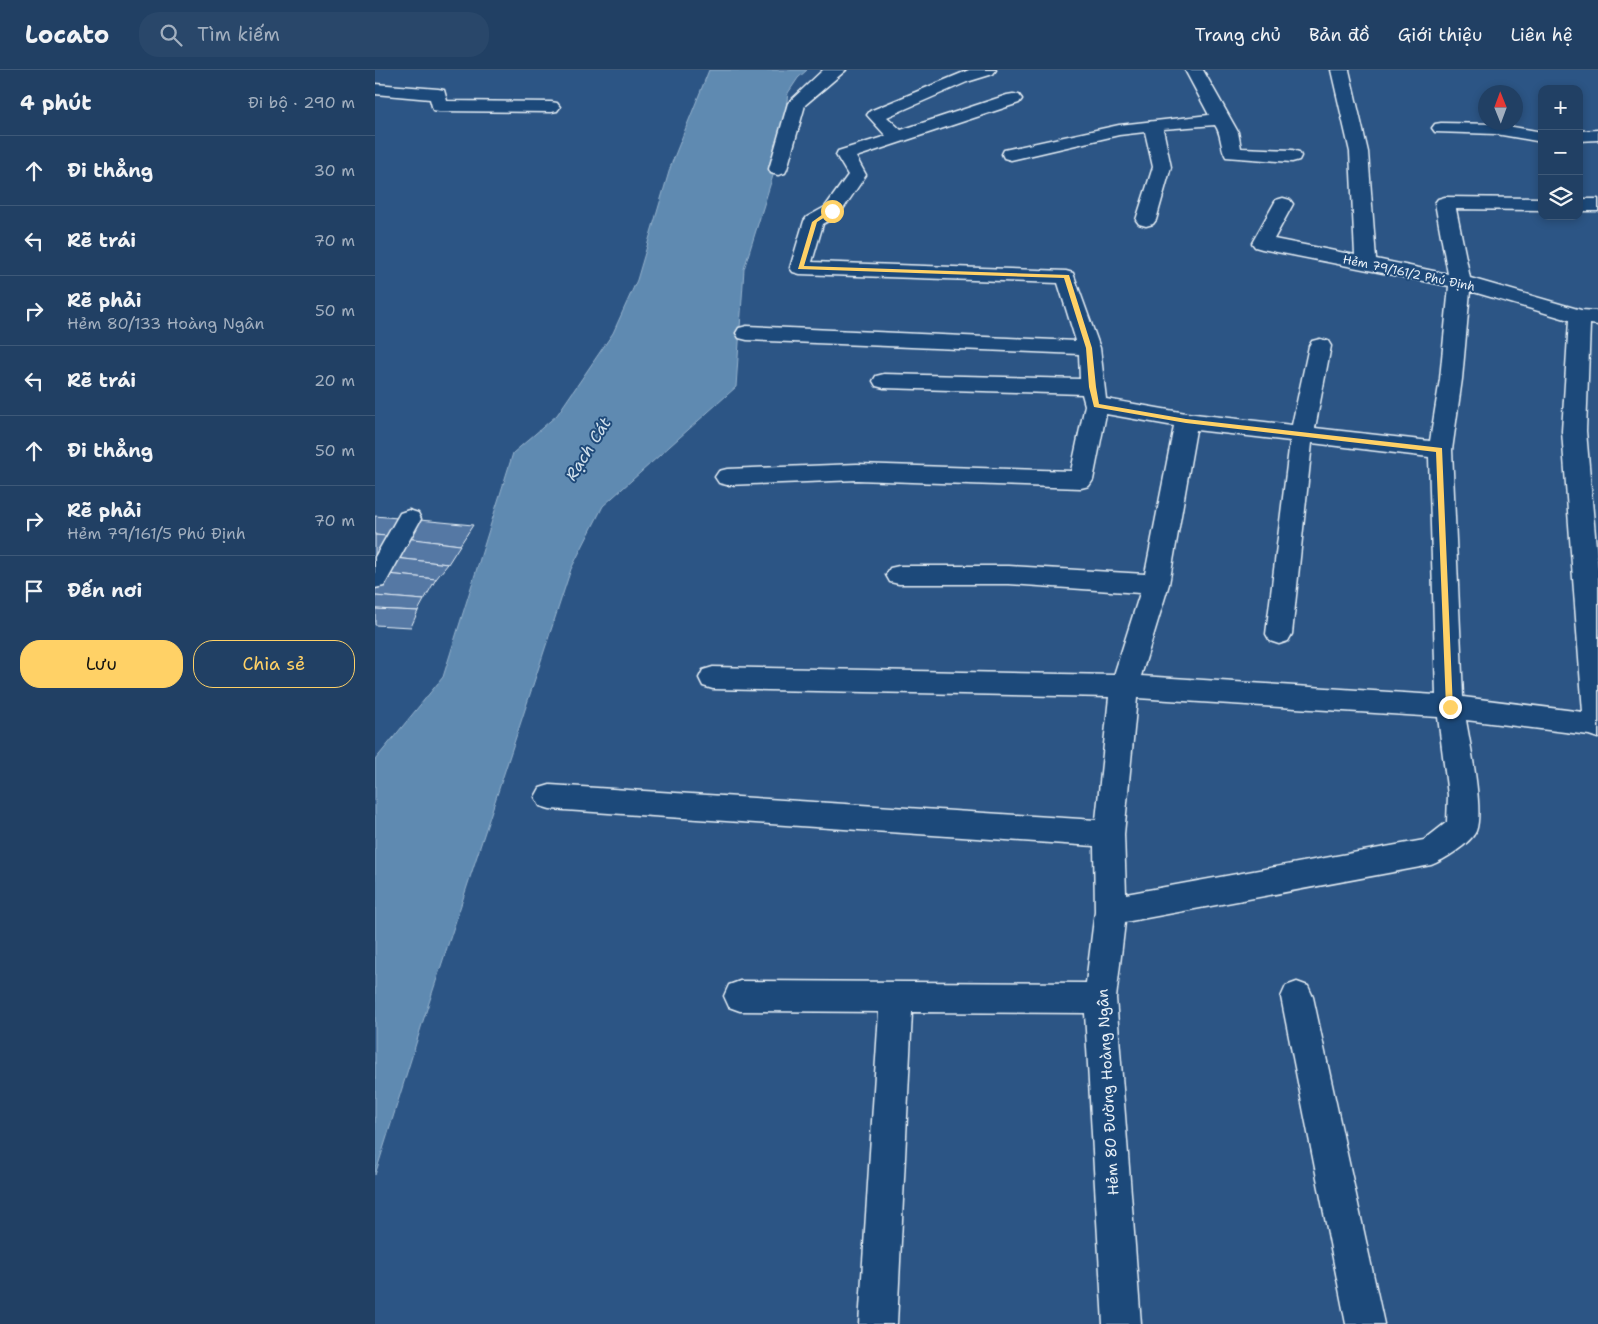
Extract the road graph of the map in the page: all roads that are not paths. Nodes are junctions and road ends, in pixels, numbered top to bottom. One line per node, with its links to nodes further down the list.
1 (837, 70): 16 (street)
2 (1195, 70): 7 (street)
3 (1340, 70): 22 (street)
4 (991, 78): 11 (street); 11 (street)
5 (375, 89): 6 (street)
6 (551, 107)
7 (1220, 119): 8 (street); 15 (street)
8 (1153, 124): 14 (street); 21 (street)
9 (1441, 128): 12 (street)
10 (1598, 135): 13 (street)
11 (896, 136): 27 (street)
12 (1538, 136)
13 (1583, 136)
14 (1011, 154)
15 (1292, 156)
16 (778, 169)
17 (1283, 204): 22 (street, Hẻm 79/161/2 Phú Định)
18 (1538, 204): 23 (street)
19 (1583, 205): 20 (street)
20 (1598, 205)
21 (1146, 220)
22 (1366, 264): 23 (street, Hẻm 79/161/2 Phú Định)
23 (1460, 282): 24 (street, Hẻm 79/161/2 Phú Định); 32 (street)
24 (1589, 317): 42 (street)
25 (747, 334): 27 (street)
26 (1320, 346): 31 (street)
27 (1089, 348): 29 (street)
28 (884, 381): 29 (street)
29 (1094, 396): 30 (street); 33 (street)
30 (1186, 421): 31 (street); 37 (street, Hẻm 80 Đường Hoàng Ngân)
31 (1302, 433): 32 (street); 38 (street)
32 (1440, 450): 41 (street)
33 (727, 478)
34 (409, 519): 36 (street)
35 (899, 575): 37 (street)
36 (375, 579)
37 (1156, 584): 40 (street, Hẻm 80 Đường Hoàng Ngân)
38 (1279, 634)
39 (713, 678): 40 (street)
40 (1124, 686): 41 (street); 44 (street, Hẻm 80 Đường Hoàng Ngân)
41 (1450, 707): 42 (street); 45 (street)
42 (1598, 726)
43 (550, 797): 44 (street)
44 (1109, 834): 45 (street, Hẻm 80 Đường Hoàng Ngân)
45 (1111, 911): 49 (street, Hẻm 80 Đường Hoàng Ngân)
46 (740, 996): 47 (street)
47 (896, 997): 49 (street); 50 (street)
48 (1297, 997): 52 (street)
49 (1100, 998): 51 (street, Hẻm 80 Đường Hoàng Ngân)
50 (878, 1324)
51 (1122, 1324)
52 (1365, 1324)

